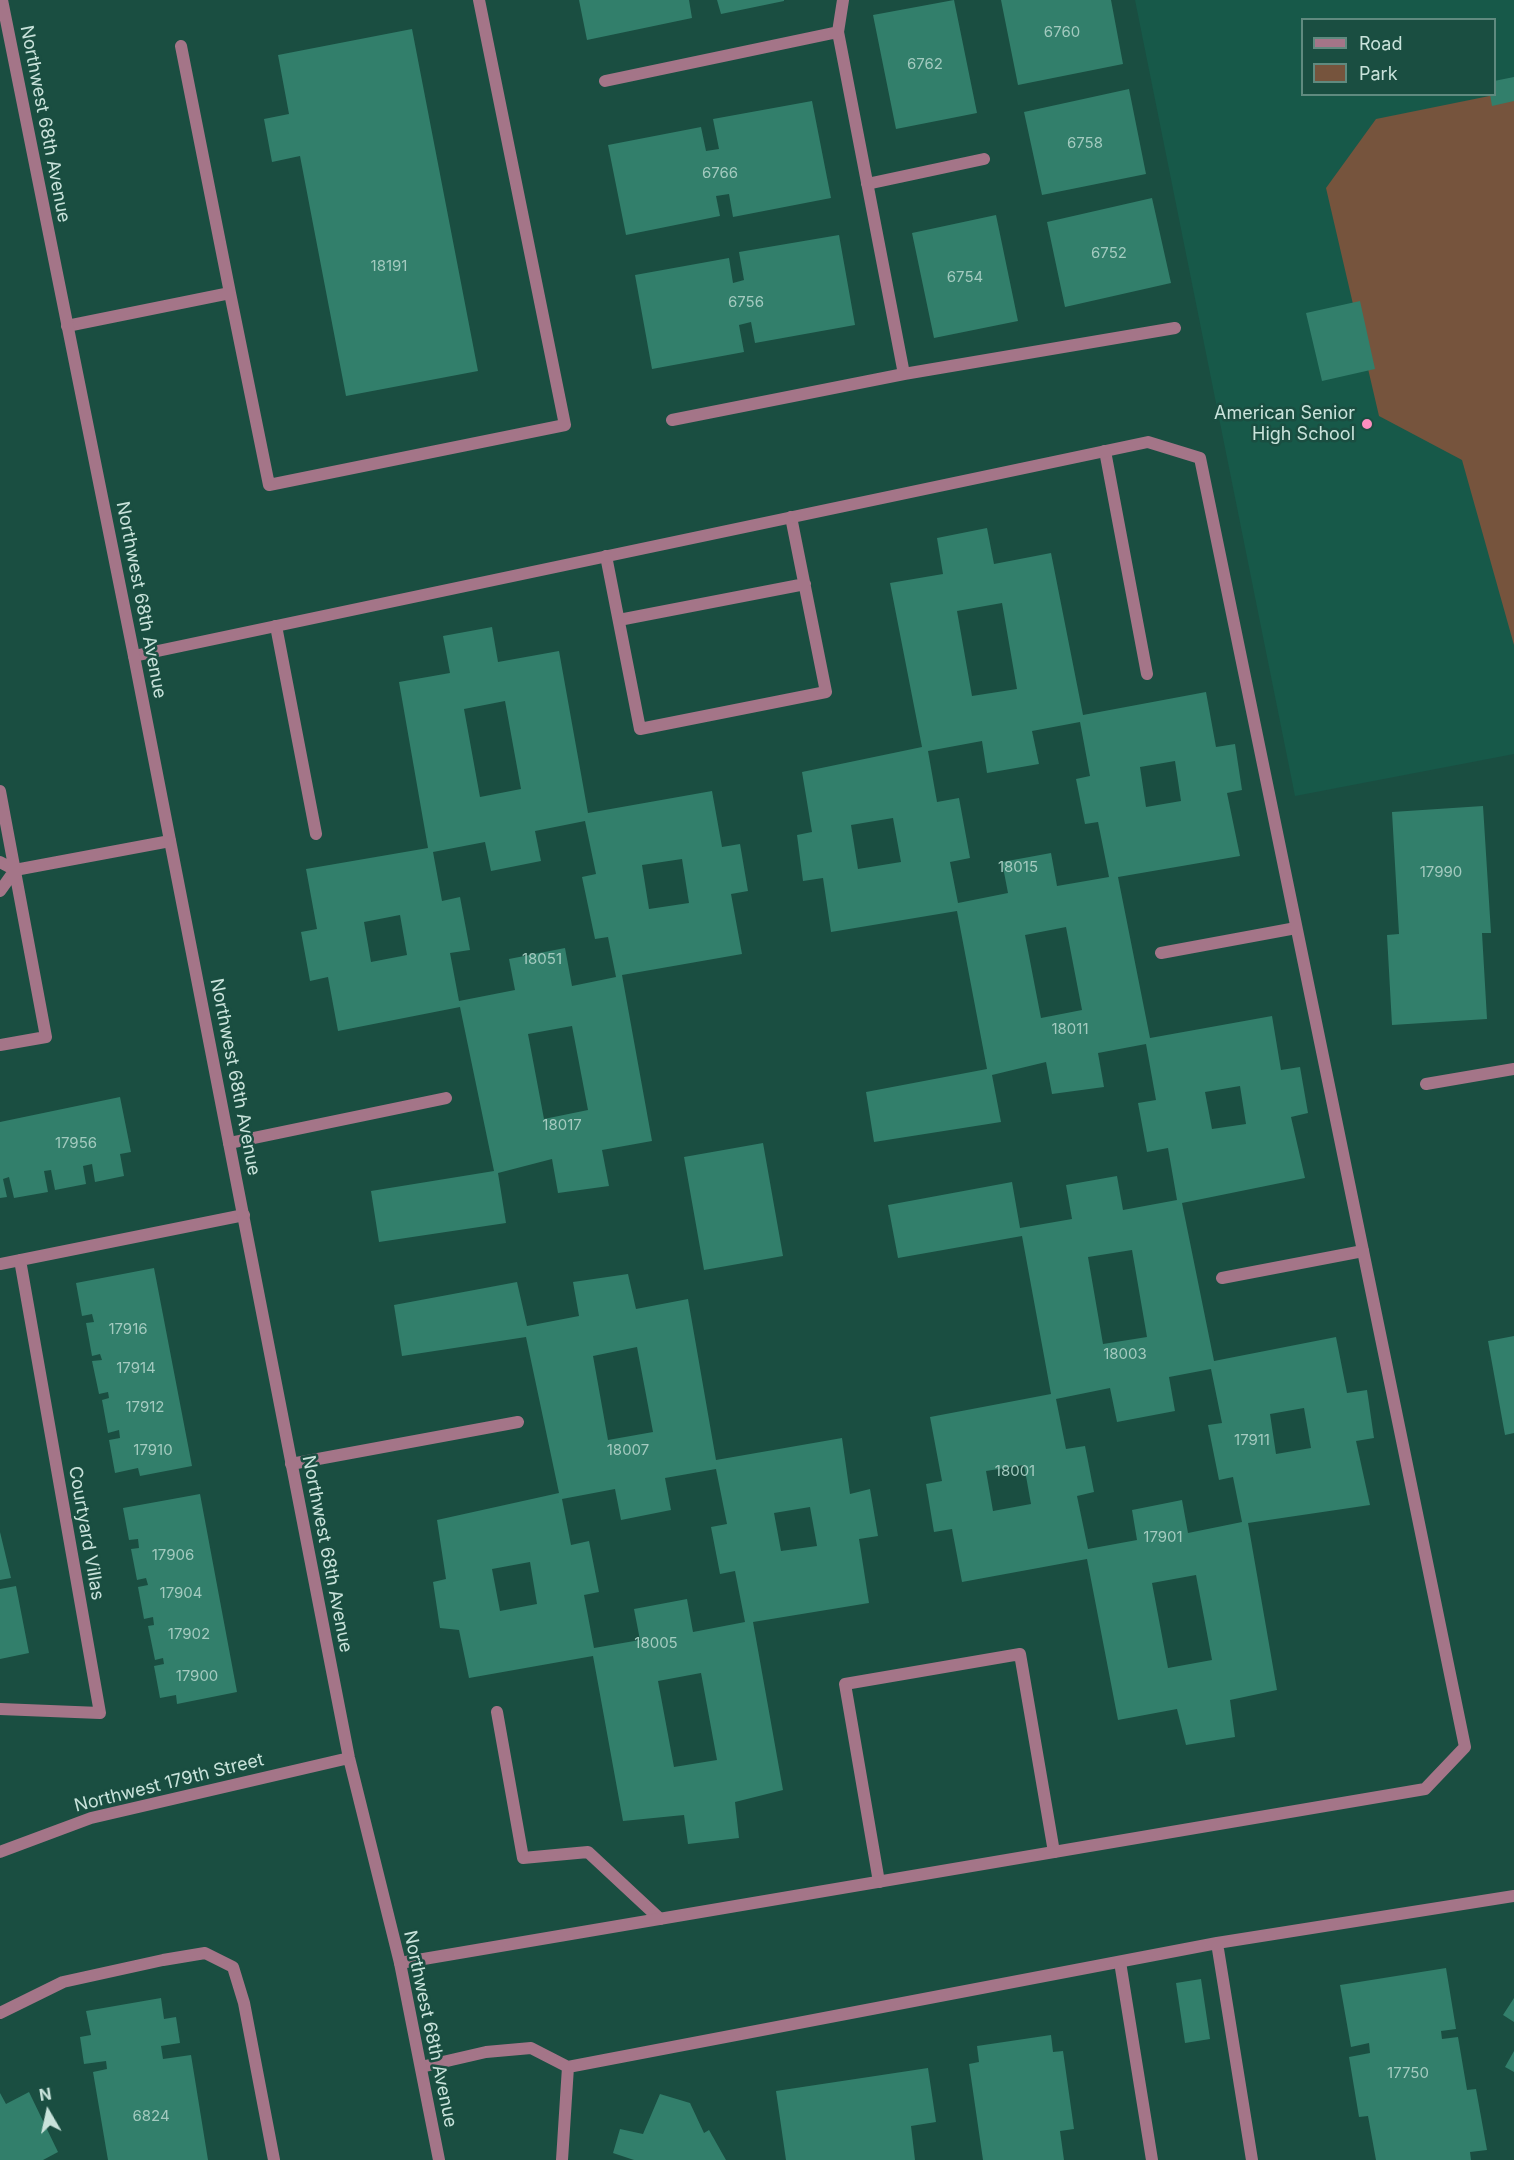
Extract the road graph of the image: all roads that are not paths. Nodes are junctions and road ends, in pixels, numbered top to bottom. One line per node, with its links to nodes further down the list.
1 (2, 0): 4 (street, Northwest 68th Avenue)
2 (479, 0): 10 (street)
3 (843, 0): 5 (street)
4 (3, 26): 11 (street, Northwest 68th Avenue)
5 (838, 32): 7 (street); 9 (street)
6 (181, 46): 10 (street)
7 (605, 81)
8 (984, 159): 9 (street)
9 (867, 184): 13 (street)
10 (230, 293): 11 (street)
11 (67, 326): 21 (street, Northwest 68th Avenue)
12 (1175, 328): 13 (street)
13 (904, 374): 14 (street)
14 (672, 420)
15 (1105, 451): 16 (street); 22 (street); 29 (street)
16 (791, 518): 17 (street); 18 (street)
17 (606, 556): 19 (street); 20 (street)
18 (804, 584): 19 (street); 19 (street)
19 (619, 620)
20 (276, 626): 21 (street); 24 (street)
21 (134, 656): 25 (street, Northwest 68th Avenue)
22 (1147, 674)
23 (0, 791): 27 (street)
24 (316, 834)
25 (170, 841): 27 (street); 35 (street, Northwest 68th Avenue)
26 (0, 862): 27 (street)
27 (15, 870): 28 (street); 31 (street)
28 (0, 891)
29 (1296, 928): 30 (street); 37 (street)
30 (1161, 953)
31 (0, 1046)
32 (1514, 1069): 33 (street)
33 (1426, 1084)
34 (446, 1098): 35 (street)
35 (229, 1143): 36 (street, Northwest 68th Avenue)
36 (243, 1215): 38 (street); 42 (street, Northwest 68th Avenue)
37 (1363, 1251): 40 (street); 47 (street)
38 (20, 1260): 39 (street); 43 (street, Courtyard Villas)
39 (0, 1264)
40 (1222, 1278)
41 (518, 1422): 42 (street)
42 (291, 1464): 45 (street, Northwest 68th Avenue)
43 (0, 1709)
44 (497, 1712): 50 (street)
45 (348, 1758): 46 (street, Northwest 179th Street); 53 (street, Northwest 68th Avenue)
46 (0, 1852)
47 (1054, 1852): 48 (street); 48 (street)
48 (879, 1882): 50 (street)
49 (1514, 1896): 51 (street)
50 (660, 1919): 53 (street)
51 (1217, 1943): 52 (street); 61 (street)
52 (1120, 1962): 56 (street); 60 (street)
53 (400, 1963): 55 (street, Northwest 68th Avenue)
54 (0, 2013): 57 (street)
55 (420, 2067): 56 (street); 58 (street, Northwest 68th Avenue)
56 (568, 2067): 59 (street)
57 (274, 2160)
58 (439, 2160)
59 (562, 2160)
60 (1152, 2160)
61 (1252, 2160)

